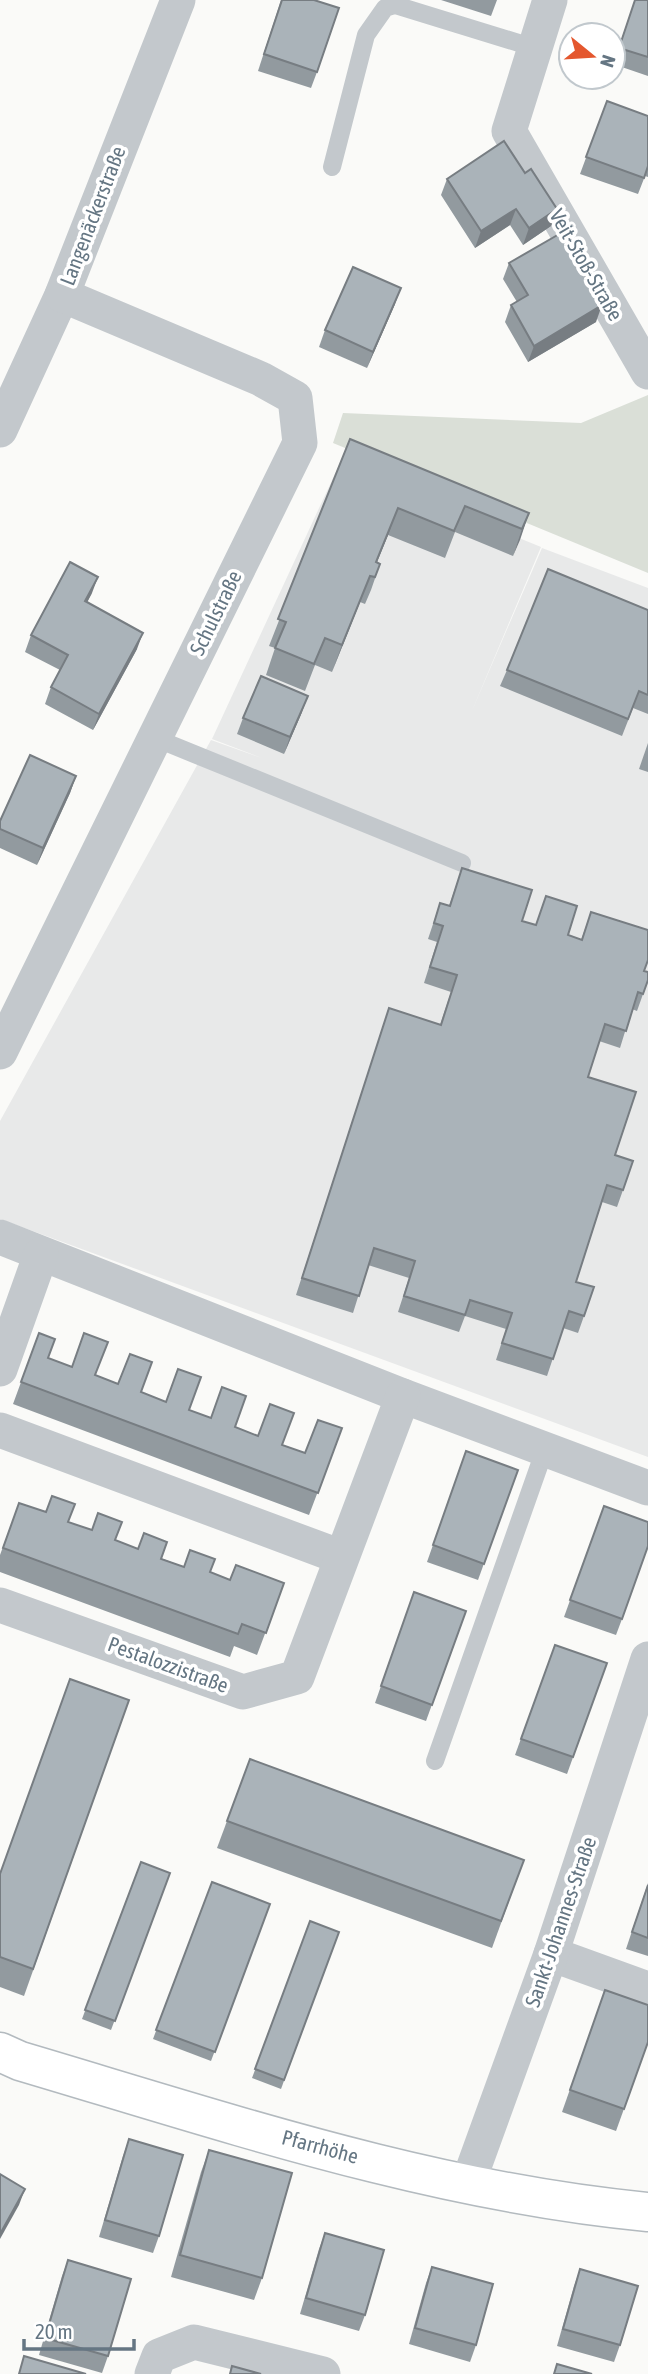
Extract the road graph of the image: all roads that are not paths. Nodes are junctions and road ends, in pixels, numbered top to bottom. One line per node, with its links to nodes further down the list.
1 (178, 0): 5 (street, Langenäckerstraße)
2 (550, 0): 3 (street, Veit-Stoß-Straße)
3 (535, 48): 4 (lane); 6 (street, Veit-Stoß-Straße)
4 (332, 167)
5 (62, 295): 7 (street, Langenäckerstraße); 8 (street, Schulstraße)
6 (648, 372)
7 (0, 430)
8 (155, 738): 9 (lane); 10 (street, Schulstraße)
9 (462, 863)
10 (0, 1052)
11 (0, 1237): 12 (street)
12 (41, 1254): 13 (street); 14 (street)
13 (0, 1369)
14 (403, 1396): 16 (street); 18 (street, Pestalozzistraße)
15 (0, 1430): 18 (street)
16 (545, 1450): 17 (street); 21 (lane)
17 (648, 1488)
18 (341, 1557): 19 (street, Pestalozzistraße)
19 (0, 1605)
20 (648, 1659): 22 (street, Sankt-Johannes-Straße)
21 (435, 1761)
22 (551, 1954): 23 (street); 25 (street, Sankt-Johannes-Straße)
23 (648, 1989)
24 (0, 2052): 25 (street, Pfarrhöhe)
25 (468, 2183): 26 (street, Pfarrhöhe)
26 (648, 2212)
27 (152, 2374): 28 (street)
28 (323, 2374)

